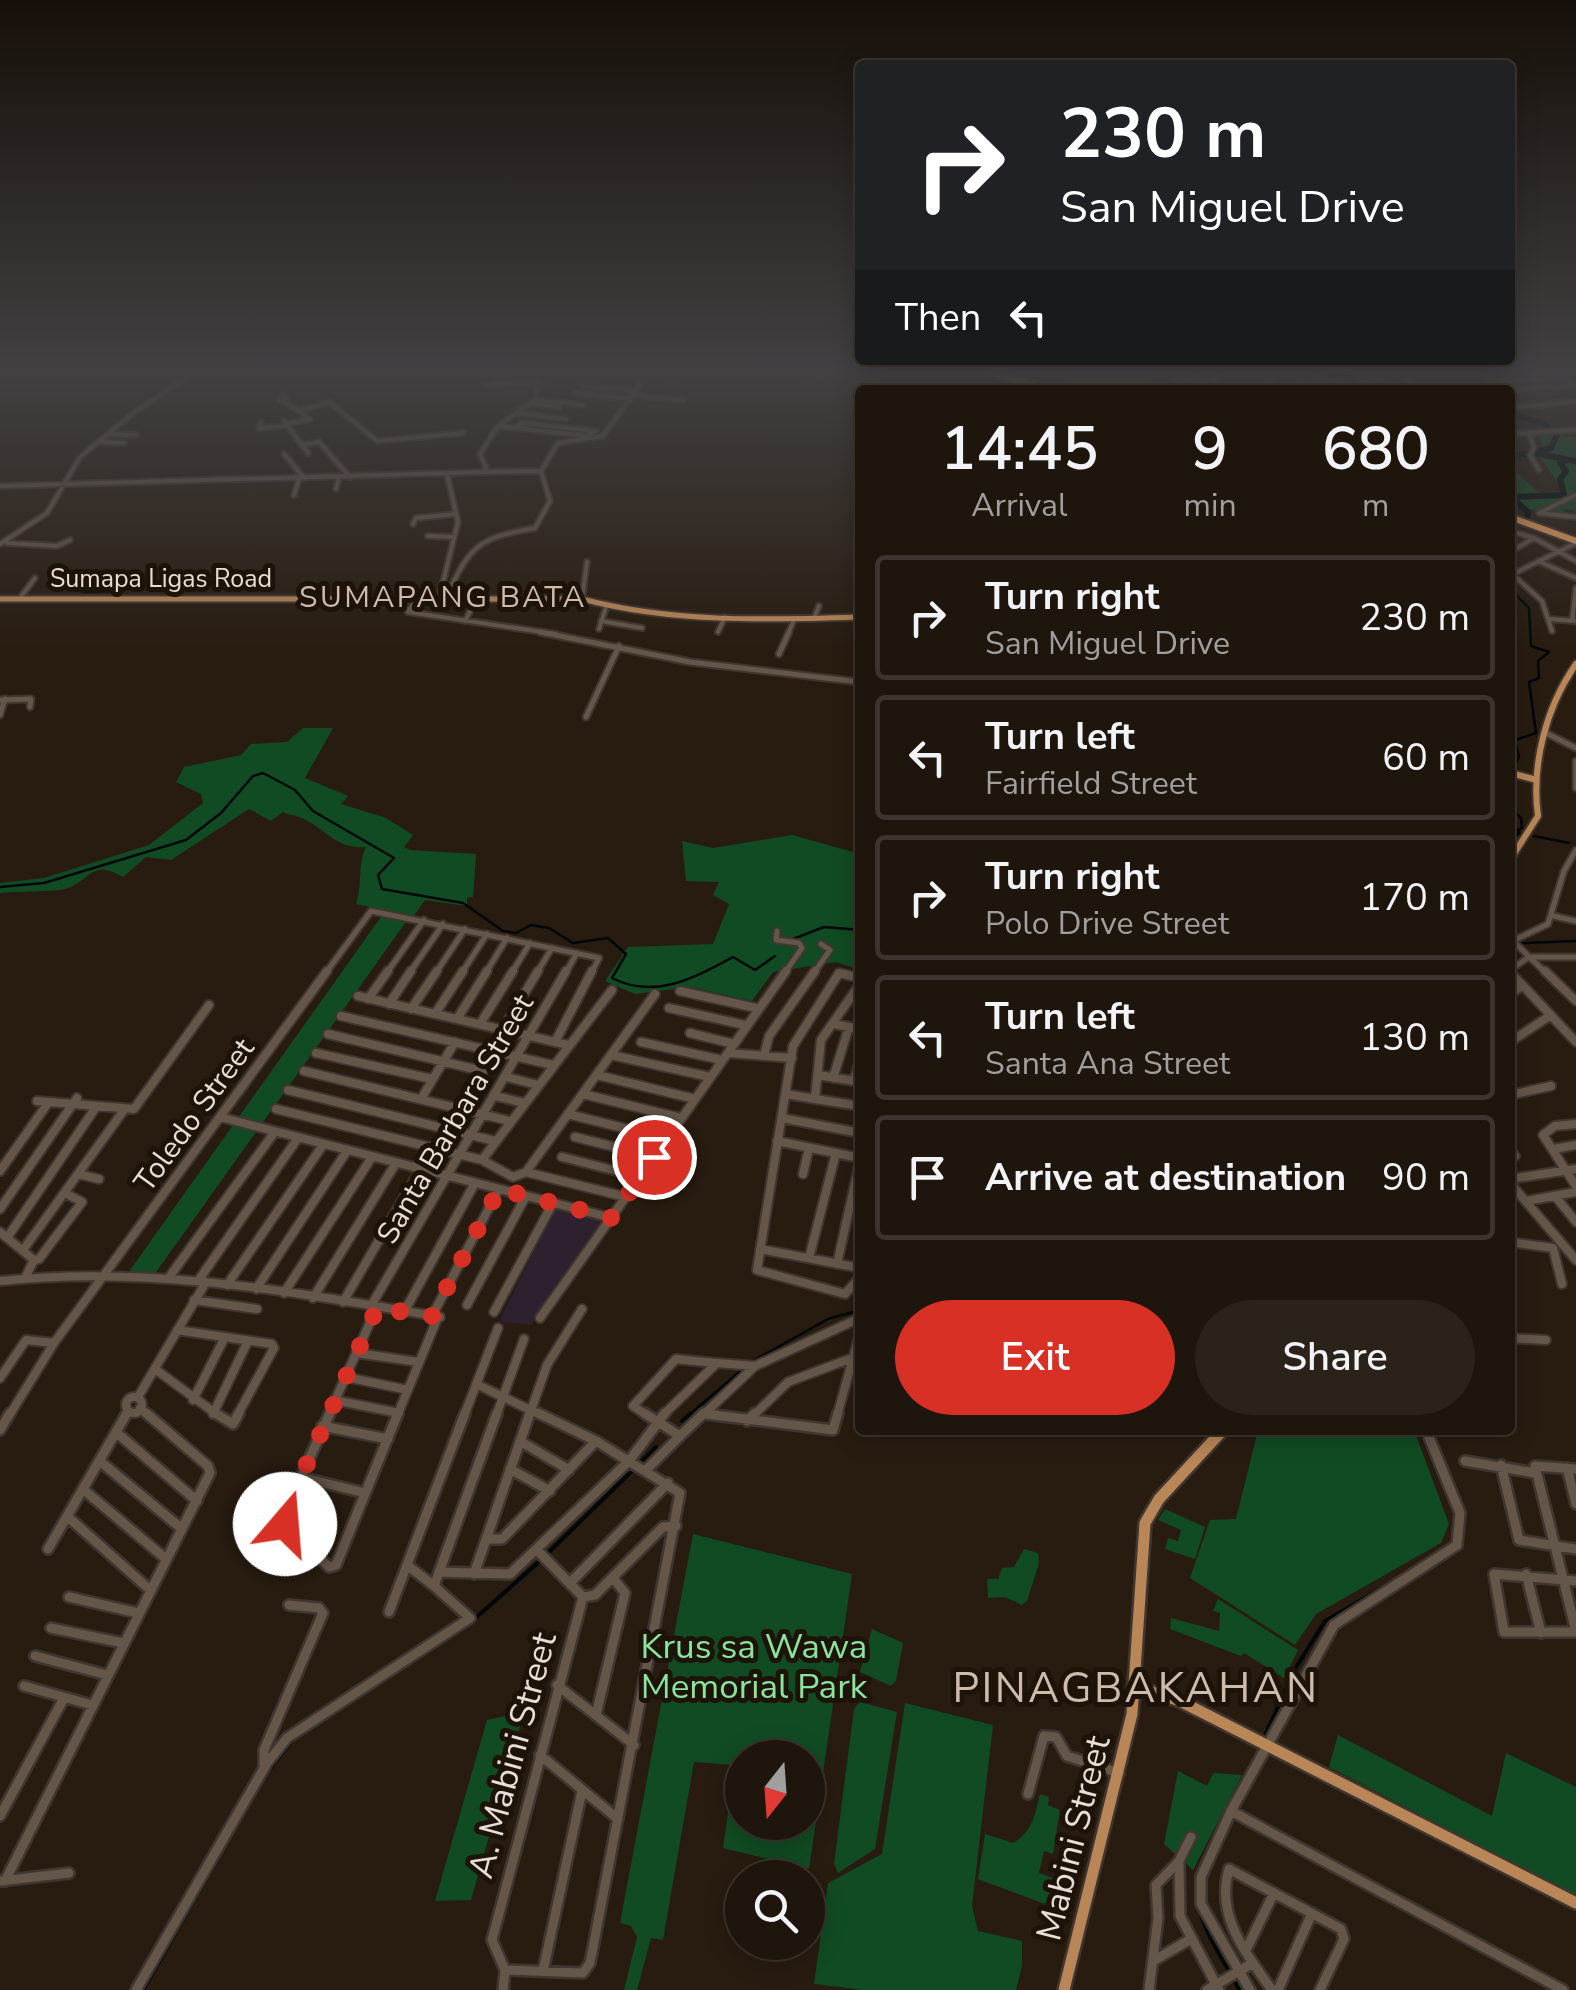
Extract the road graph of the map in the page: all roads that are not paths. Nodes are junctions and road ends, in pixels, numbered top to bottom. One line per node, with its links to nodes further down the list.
1 (76, 465): 14 (street)
2 (292, 465): 13 (street)
3 (339, 465): 11 (street)
4 (483, 465): 8 (street)
5 (544, 465): 9 (street)
6 (1536, 465): 7 (street)
7 (1539, 470)
8 (484, 472): 9 (street); 10 (street)
9 (540, 472): 42 (street)
10 (447, 474): 11 (street); 19 (street)
11 (350, 477): 12 (street)
12 (339, 478): 13 (street); 16 (street)
13 (302, 479): 14 (street); 17 (street)
14 (64, 484): 15 (street); 29 (street)
15 (0, 486)
16 (336, 489)
17 (294, 495)
18 (1576, 495): 20 (street)
19 (456, 514): 22 (street); 25 (street)
20 (1576, 518)
21 (1519, 520): 28 (highway)
22 (413, 524)
23 (1515, 533): 26 (street)
24 (428, 536): 25 (street)
25 (454, 537): 42 (street)
26 (1534, 538): 30 (street); 31 (street)
27 (70, 540): 29 (street)
28 (1575, 540): 31 (street)
29 (3, 544)
30 (1515, 549)
31 (1557, 552): 32 (street); 33 (street)
32 (1576, 560)
33 (1538, 561): 35 (street); 38 (street)
34 (588, 562): 45 (street)
35 (1515, 571)
36 (1515, 575): 51 (street)
37 (35, 578): 40 (street)
38 (1576, 578)
39 (1576, 588): 55 (street)
40 (20, 598): 41 (main road, Sumapa Ligas Road); 44 (main road, Sumapa Ligas Road)
41 (416, 598): 42 (main road, Sumapa Ligas Road); 53 (street)
42 (442, 598): 43 (main road, Sumapa Ligas Road)
43 (477, 598): 45 (main road, Sumapa Ligas Road); 53 (street)
44 (0, 599)
45 (582, 599): 46 (main road, Sumapa Ligas Road)
46 (606, 604): 48 (main road, Sumapa Ligas Road); 54 (street)
47 (819, 606): 49 (street)
48 (724, 617): 52 (main road, Sumapa Ligas Road); 58 (street)
49 (814, 618): 50 (main road, Sumapa Ligas Road); 52 (main road, Sumapa Ligas Road)
50 (855, 618)
51 (1550, 619): 55 (street); 59 (street)
52 (794, 620): 61 (street)
53 (465, 621): 60 (street)
54 (601, 621): 56 (street); 57 (street)
55 (1574, 621)
56 (642, 628)
57 (599, 629)
58 (718, 632)
59 (1552, 632)
60 (620, 646): 63 (street); 67 (street)
61 (779, 654)
62 (1576, 664): 68 (main road)
63 (855, 681)
64 (2, 699): 65 (street); 66 (street)
65 (30, 707)
66 (0, 716)
67 (586, 717)
68 (1546, 733): 69 (street); 72 (main road)
69 (1576, 748)
70 (1576, 761): 73 (street)
71 (1515, 774): 72 (main road)
72 (1534, 779): 75 (main road)
73 (1576, 788)
74 (1576, 850): 76 (street)
75 (1515, 852)
76 (1566, 867): 77 (street); 78 (street)
77 (1576, 870)
78 (1554, 916): 80 (street); 86 (street)
79 (424, 920): 81 (street); 106 (street); 172 (street, Toledo Street)
80 (1576, 920)
81 (443, 924): 82 (street); 108 (street)
82 (464, 929): 84 (street); 112 (street)
83 (777, 930): 111 (street)
84 (487, 934): 85 (street); 113 (street)
85 (507, 938): 87 (street); 116 (street)
86 (1515, 939)
87 (530, 943): 90 (street); 117 (street)
88 (821, 944): 136 (street)
89 (1515, 944): 93 (street)
90 (552, 948): 91 (street); 122 (street)
91 (577, 953): 125 (street, Santa Barbara Street); 128 (street)
92 (1576, 957): 93 (street)
93 (1530, 958): 94 (street); 98 (street)
94 (1515, 968)
95 (1515, 977): 97 (street)
96 (855, 979): 139 (street)
97 (1522, 986): 102 (street); 114 (street)
98 (1562, 987): 99 (street); 107 (street)
99 (1576, 987)
100 (855, 989): 118 (street)
101 (612, 990): 132 (street)
102 (1515, 991)
103 (680, 992): 111 (street)
104 (655, 994): 135 (street)
105 (358, 996): 106 (street)
106 (368, 999): 108 (street)
107 (1576, 1000)
108 (389, 1004): 112 (street)
109 (209, 1005): 167 (street)
110 (669, 1008): 119 (street)
111 (756, 1008): 119 (street)
112 (412, 1009): 113 (street)
113 (436, 1014): 116 (street)
114 (1551, 1014): 126 (street); 130 (street)
115 (341, 1016): 127 (street)
116 (457, 1019): 117 (street)
117 (480, 1024): 122 (street)
118 (834, 1024): 120 (street); 145 (street)
119 (745, 1025): 131 (street)
120 (849, 1027): 121 (street); 148 (street)
121 (855, 1028)
122 (502, 1029): 125 (street)
123 (690, 1033): 131 (street)
124 (328, 1034): 140 (street)
125 (530, 1037): 128 (street); 137 (street, Santa Barbara Street)
126 (1515, 1039)
127 (455, 1042): 133 (street); 140 (street)
128 (555, 1042): 132 (street)
129 (641, 1042): 138 (street)
130 (1576, 1042)
131 (734, 1044): 138 (street)
132 (568, 1045): 141 (street)
133 (494, 1051): 137 (street); 143 (street)
134 (316, 1052): 149 (street)
135 (611, 1054): 144 (street); 147 (street)
136 (764, 1056): 138 (street); 139 (street)
137 (518, 1057): 141 (street); 146 (street, Santa Barbara Street)
138 (724, 1057): 147 (street)
139 (792, 1058): 155 (street)
140 (443, 1061): 143 (street); 149 (street)
141 (553, 1065): 151 (street)
142 (304, 1070): 158 (street)
143 (482, 1070): 169 (street)
144 (596, 1075): 154 (street); 159 (street)
145 (818, 1075): 148 (street); 160 (street)
146 (507, 1077): 151 (street); 157 (street, Santa Barbara Street)
147 (710, 1077): 159 (street)
148 (833, 1078): 150 (street)
149 (432, 1080): 158 (street)
150 (855, 1081)
151 (538, 1085): 164 (street)
152 (1551, 1086): 156 (street)
153 (288, 1090): 179 (street)
154 (582, 1094): 170 (street); 173 (street)
155 (786, 1094): 160 (street); 174 (street)
156 (1515, 1094)
157 (496, 1096): 164 (street); 171 (street, Santa Barbara Street)
158 (420, 1099): 169 (street)
159 (695, 1099): 173 (street)
160 (814, 1099): 165 (street)
161 (75, 1101): 163 (street); 166 (street); 219 (street)
162 (36, 1102): 163 (street)
163 (49, 1102): 200 (street)
164 (524, 1103): 175 (street)
165 (855, 1105)
166 (96, 1107): 167 (street); 222 (street)
167 (124, 1109): 202 (street)
168 (276, 1109): 191 (street)
169 (460, 1109): 171 (street)
170 (568, 1114): 182 (street); 201 (street)
171 (484, 1115): 175 (street); 179 (street, Santa Barbara Street)
172 (220, 1117): 177 (street); 233 (street, Toledo Street)
173 (681, 1118): 182 (street)
174 (782, 1118): 178 (street); 184 (street)
175 (510, 1122): 183 (street)
176 (1576, 1124): 188 (street)
177 (274, 1132): 180 (street); 234 (street)
178 (855, 1132)
179 (472, 1135): 183 (street); 191 (street, Santa Barbara Street)
180 (298, 1138): 185 (street); 236 (street)
181 (575, 1138): 194 (street)
182 (667, 1139): 194 (street)
183 (495, 1141): 196 (street)
184 (777, 1141): 187 (street); 226 (street)
185 (323, 1145): 189 (street); 240 (street)
186 (1576, 1145): 188 (street)
187 (808, 1148): 190 (street); 203 (street)
188 (1554, 1148): 199 (street)
189 (346, 1151): 193 (street); 241 (street)
190 (836, 1153): 195 (street); 228 (street)
191 (461, 1154): 196 (street); 204 (street, Santa Barbara Street)
192 (562, 1156): 206 (street)
193 (372, 1157): 197 (street); 242 (street)
194 (654, 1157): 206 (street)
195 (855, 1159)
196 (482, 1160): 201 (street)
197 (396, 1163): 198 (street); 243 (street)
198 (420, 1169): 204 (street); 245 (street)
199 (1571, 1169): 207 (street); 212 (street)
200 (0, 1171)
201 (526, 1172): 216 (street)
202 (78, 1174): 205 (street); 213 (street)
203 (803, 1174)
204 (448, 1176): 208 (street); 247 (street, Santa Barbara Street)
205 (99, 1178)
206 (640, 1178): 216 (street)
207 (1515, 1180)
208 (474, 1183): 211 (street); 250 (street)
209 (855, 1183): 231 (street)
210 (1515, 1187): 217 (street)
211 (499, 1189): 214 (street); 252 (street)
212 (1576, 1189): 215 (street)
213 (65, 1193): 227 (street); 229 (street)
214 (526, 1196): 218 (street); 246 (street)
215 (1554, 1196): 217 (street); 221 (street)
216 (626, 1197): 220 (street)
217 (1526, 1201): 225 (street)
218 (553, 1203): 220 (street); 251 (street)
219 (0, 1208)
220 (612, 1218): 253 (street)
221 (1576, 1222)
222 (4, 1235): 227 (street)
223 (1515, 1243): 239 (street)
224 (1576, 1244): 225 (street)
225 (1564, 1246): 230 (street)
226 (760, 1249): 228 (street); 238 (street)
227 (23, 1250): 229 (street)
228 (810, 1258): 231 (street)
229 (34, 1260): 235 (street)
230 (1576, 1260)
231 (837, 1264): 232 (street)
232 (855, 1267)
233 (104, 1275): 234 (street); 235 (street); 262 (street, Toledo Street)
234 (169, 1277): 236 (street)
235 (25, 1278): 237 (street)
236 (202, 1281): 240 (street); 244 (street)
237 (0, 1282)
238 (855, 1282)
239 (1562, 1284)
240 (227, 1285): 241 (street)
241 (256, 1289): 242 (street)
242 (284, 1294): 243 (street)
243 (313, 1298): 245 (street)
244 (194, 1300): 248 (street); 256 (street)
245 (342, 1302): 247 (street)
246 (467, 1305)
247 (374, 1307): 250 (street); 264 (street, Santa Barbara Street)
248 (258, 1309)
249 (582, 1309): 278 (street)
250 (404, 1312): 252 (street)
251 (494, 1312)
252 (437, 1316): 266 (street)
253 (540, 1318)
254 (855, 1320): 268 (street)
255 (498, 1328): 272 (street)
256 (177, 1330): 257 (street); 269 (street)
257 (224, 1338): 261 (street); 275 (street)
258 (1515, 1338): 260 (street)
259 (524, 1339): 274 (street)
260 (1546, 1340)
261 (248, 1341): 280 (street); 280 (street)
262 (54, 1343): 271 (street); 285 (street, Toledo Street)
263 (855, 1353): 265 (street)
264 (356, 1354): 266 (street); 270 (street, Santa Barbara Street)
265 (854, 1357): 282 (street); 282 (street)
266 (420, 1362): 273 (street)
267 (717, 1363): 268 (street); 283 (street); 283 (street)
268 (753, 1366): 281 (street)
269 (155, 1369): 275 (street); 277 (street)
270 (345, 1377): 273 (street); 276 (street, Santa Barbara Street)
271 (0, 1378)
272 (476, 1384): 274 (street); 317 (street)
273 (408, 1390): 279 (street)
274 (505, 1395): 278 (street); 318 (street)
275 (193, 1400): 280 (street)
276 (334, 1400): 279 (street); 284 (street, Santa Barbara Street)
277 (139, 1403): 286 (street); 306 (street)
278 (532, 1408): 291 (street); 292 (street)
279 (398, 1413): 290 (street)
280 (212, 1414)
281 (705, 1414): 282 (street); 289 (street)
282 (747, 1420)
283 (656, 1422): 289 (street); 296 (street)
284 (322, 1426): 290 (street); 301 (street, Santa Barbara Street)
285 (0, 1430)
286 (117, 1433): 294 (street); 306 (street)
287 (1219, 1435): 340 (main road, Mabini Street)
288 (1428, 1435): 345 (street)
289 (680, 1436): 296 (street)
290 (388, 1439): 305 (street)
291 (520, 1442): 299 (street); 300 (street)
292 (596, 1442): 296 (street); 300 (street)
293 (1466, 1461): 295 (street)
294 (101, 1462): 303 (street); 310 (street)
295 (1500, 1464): 297 (street); 312 (street)
296 (638, 1466): 302 (street); 315 (street)
297 (1535, 1468): 298 (street); 312 (street)
298 (1571, 1468): 307 (street)
299 (510, 1469): 304 (street); 311 (street)
300 (569, 1470): 304 (street)
301 (300, 1477): 305 (street); 305 (street, Santa Barbara Street)
302 (668, 1483): 309 (street); 324 (street)
303 (84, 1490): 308 (street); 316 (street)
304 (550, 1490): 311 (street)
305 (365, 1493)
306 (197, 1501): 310 (street)
307 (1576, 1504)
308 (68, 1517): 314 (street); 326 (street)
309 (676, 1526): 321 (street); 344 (street)
310 (182, 1529): 316 (street)
311 (487, 1539): 319 (street)
312 (1554, 1546): 313 (street); 322 (street)
313 (1576, 1549)
314 (48, 1550)
315 (541, 1555): 319 (street); 324 (street, A. Mabini Street)
316 (166, 1559): 326 (street)
317 (407, 1565): 325 (street); 330 (street)
318 (440, 1572): 319 (street); 325 (street)
319 (474, 1574)
320 (1526, 1574): 322 (street); 333 (street); 333 (street)
321 (613, 1578): 328 (street); 343 (street)
322 (1562, 1580): 323 (street); 334 (street)
323 (1576, 1581)
324 (571, 1582): 328 (street, A. Mabini Street)
325 (434, 1586): 347 (street)
326 (150, 1589): 331 (street)
327 (69, 1597): 331 (street)
328 (583, 1598): 338 (street, A. Mabini Street)
329 (289, 1604): 347 (street)
330 (389, 1612)
331 (138, 1613): 335 (street)
332 (52, 1628): 335 (street)
333 (1541, 1632): 334 (street)
334 (1576, 1632)
335 (123, 1643): 337 (street)
336 (35, 1656): 337 (street)
337 (107, 1674): 342 (street)
338 (557, 1685): 343 (street); 346 (street, A. Mabini Street)
339 (24, 1686): 341 (street)
340 (1137, 1687): 345 (main road); 348 (main road, Mabini Street)
341 (64, 1698): 342 (street); 352 (street)
342 (92, 1705): 357 (street)
343 (596, 1715): 344 (street)
344 (634, 1745): 353 (street)
345 (1269, 1745): 351 (street); 359 (main road)
346 (540, 1755): 349 (street); 365 (street, A. Mabini Street)
347 (265, 1767): 369 (street)
348 (1120, 1773): 350 (street); 371 (main road, Mabini Street)
349 (582, 1791): 353 (street); 366 (street)
350 (1028, 1794)
351 (1231, 1811): 367 (street); 376 (street)
352 (0, 1816)
353 (618, 1819): 366 (street)
354 (1191, 1837): 355 (street)
355 (1178, 1861): 361 (street); 363 (street)
356 (69, 1872): 357 (street)
357 (2, 1881)
358 (1274, 1893): 360 (street); 362 (street); 362 (street)
359 (1576, 1902)
360 (1312, 1913): 374 (street); 375 (street)
361 (1191, 1939): 363 (street); 368 (street)
362 (1245, 1951): 364 (street)
363 (1152, 1961): 372 (street)
364 (1253, 1963): 367 (street); 374 (street)
365 (505, 1970): 366 (street); 370 (street, A. Mabini Street)
366 (543, 1971)
367 (1234, 1974): 368 (street); 373 (street)
368 (1214, 1988)
369 (136, 1990)
370 (503, 1990)
371 (1064, 1990)
372 (1149, 1990)
373 (1250, 1990)
374 (1275, 1990)
375 (1320, 1990)
376 (1562, 1990)

